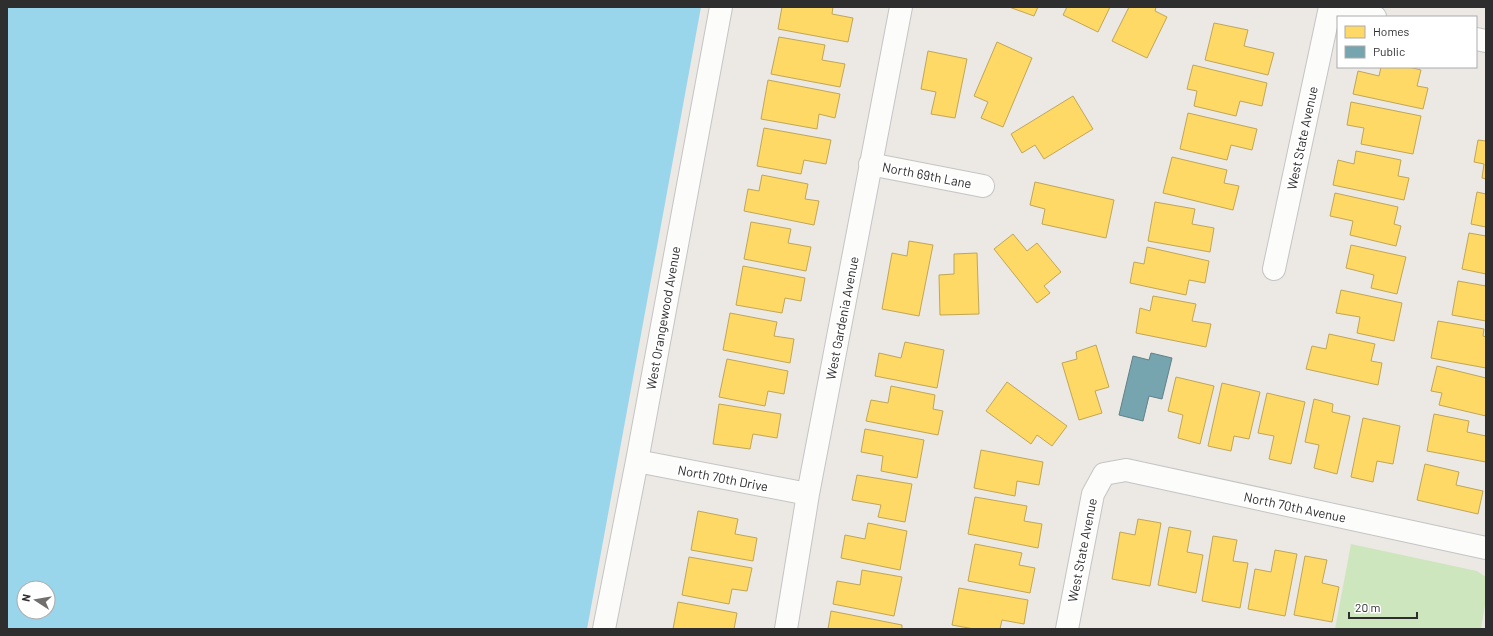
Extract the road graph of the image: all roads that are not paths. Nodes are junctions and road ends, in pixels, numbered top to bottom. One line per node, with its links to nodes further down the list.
1 (720, 7): 8 (street, West Orangewood Avenue)
2 (901, 7): 5 (street, West Gardenia Avenue)
3 (1330, 7): 4 (street); 7 (street, West State Avenue)
4 (1370, 16)
5 (870, 164): 6 (street, North 69th Lane); 10 (street, West Gardenia Avenue)
6 (984, 186)
7 (1274, 269)
8 (637, 461): 10 (street, North 70th Drive); 12 (street, West Orangewood Avenue)
9 (1104, 474): 11 (street, North 70th Avenue); 14 (street, West State Avenue)
10 (808, 494): 13 (street, West Gardenia Avenue)
11 (1486, 548)
12 (604, 629)
13 (786, 629)
14 (1067, 629)

